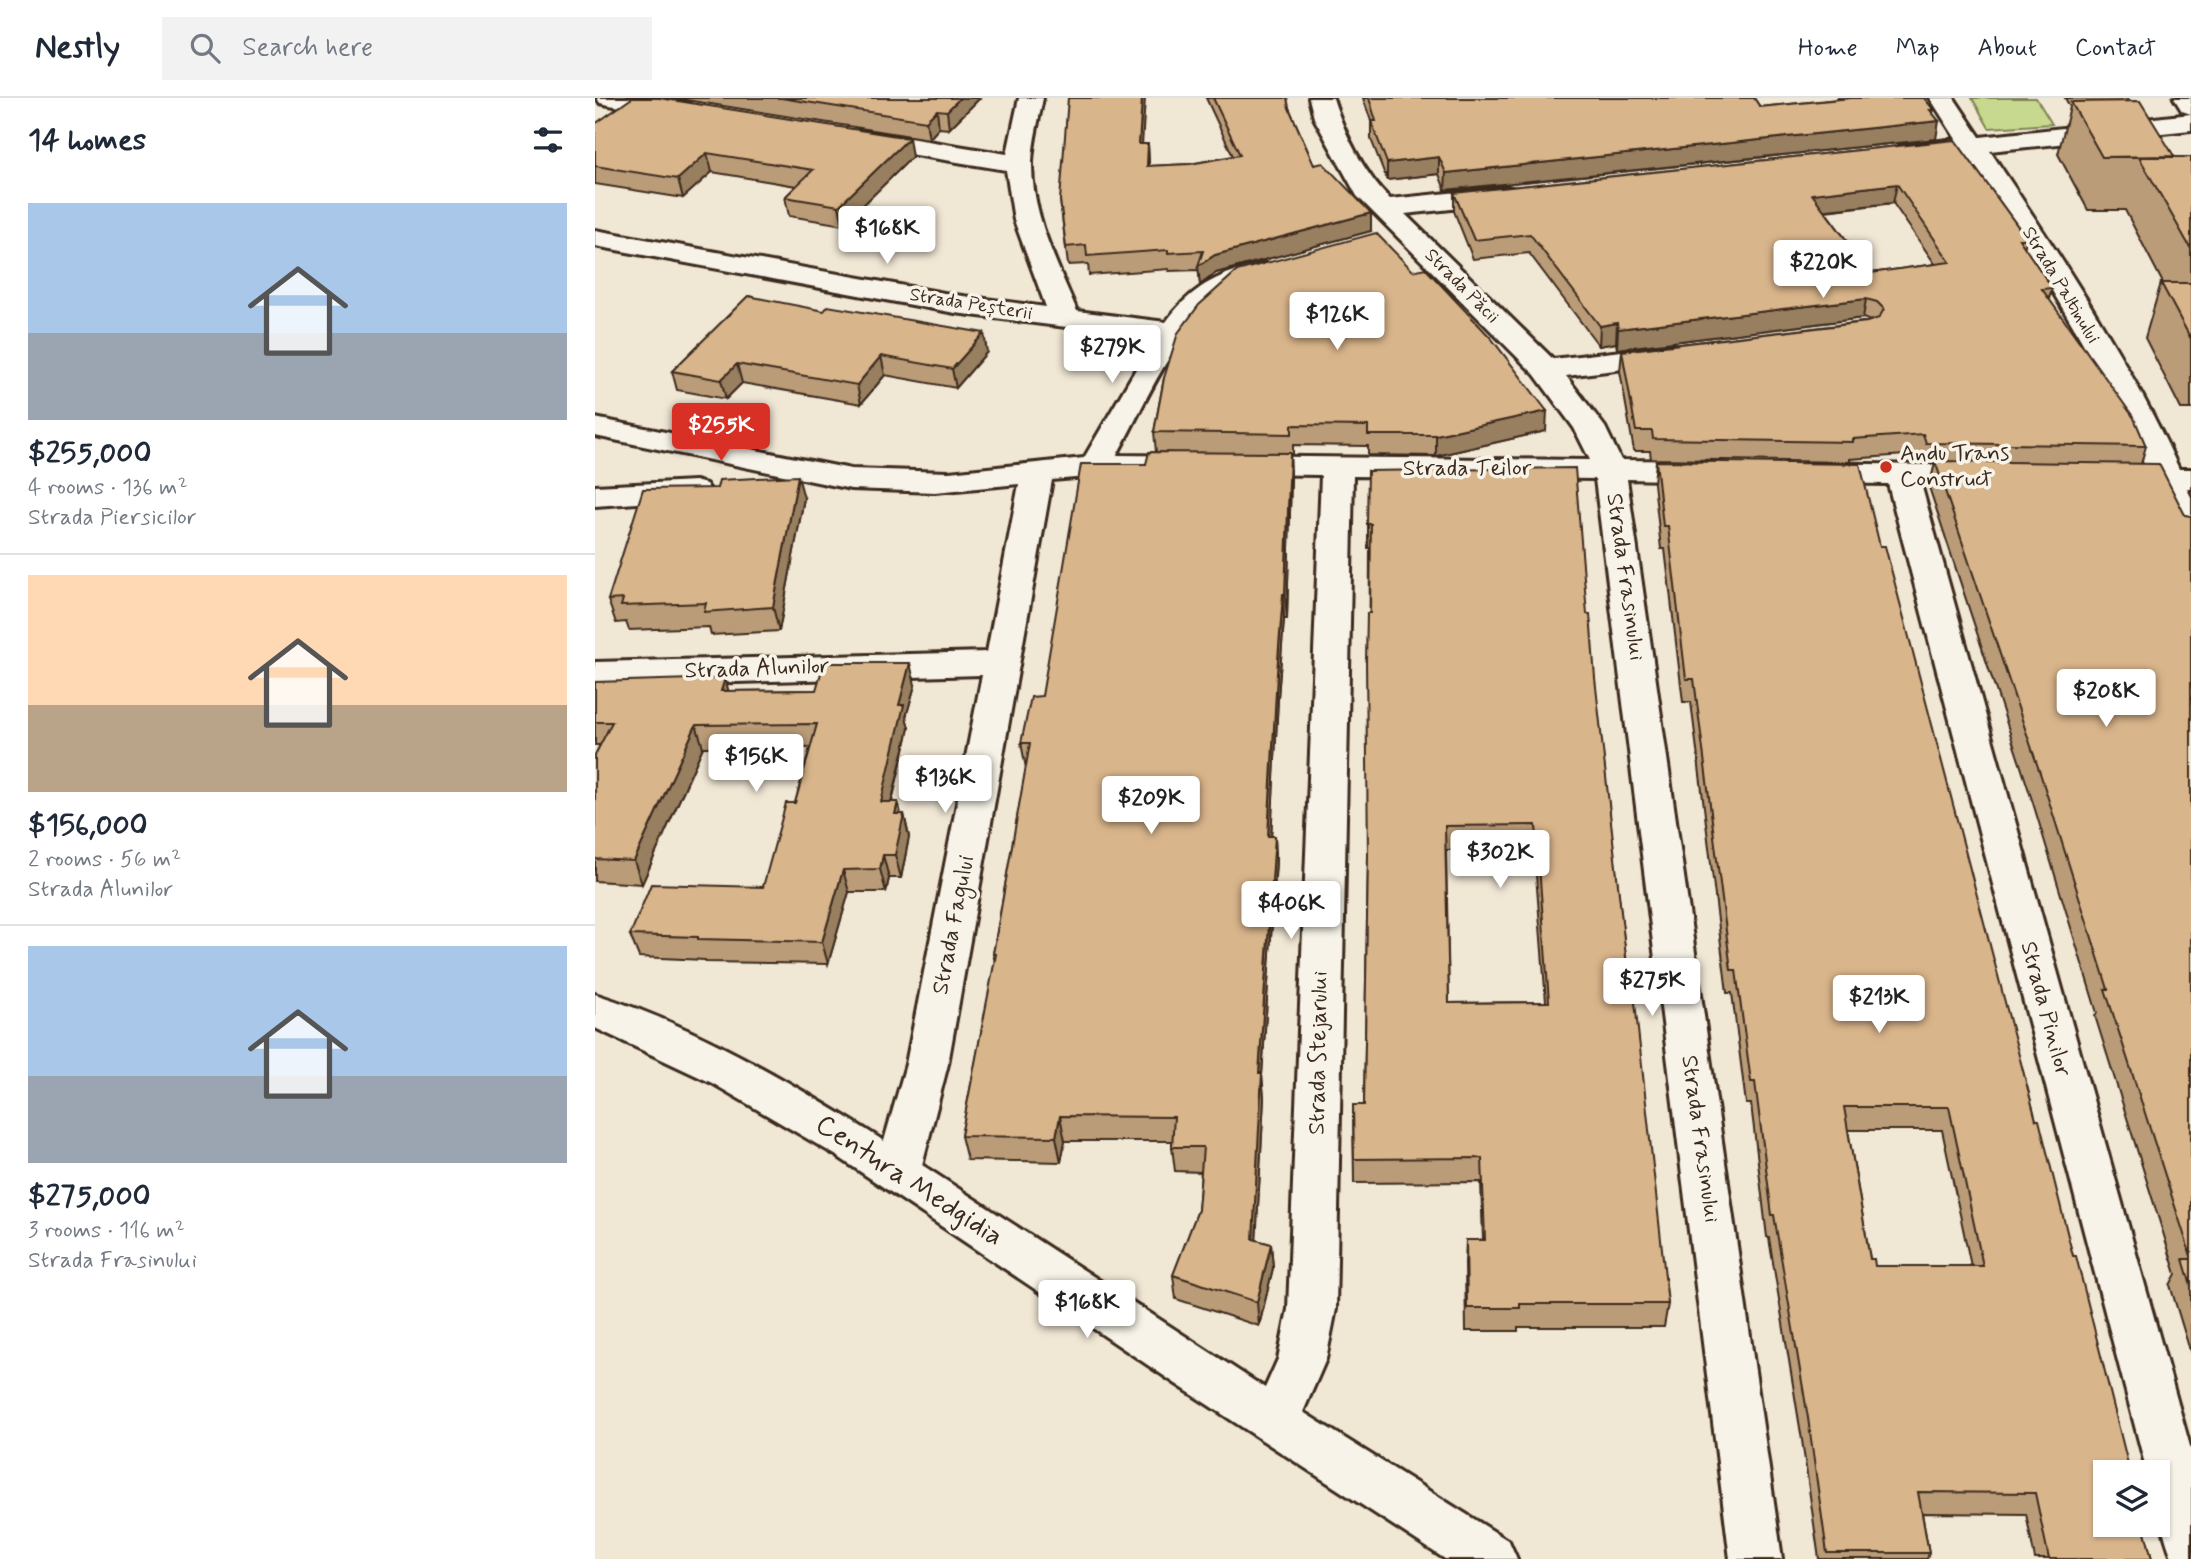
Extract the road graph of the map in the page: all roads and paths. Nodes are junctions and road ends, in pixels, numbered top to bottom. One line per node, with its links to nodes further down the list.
1 (609, 98): 7 (street)
2 (1031, 98): 12 (street)
3 (1321, 98): 14 (street, Strada Păcii)
4 (1943, 98): 10 (street, Strada Paltinului)
5 (2186, 98): 6 (street)
6 (2191, 106)
7 (710, 114)
8 (2191, 122): 10 (street)
9 (829, 133): 12 (street)
10 (1973, 146): 11 (street); 31 (street, Strada Paltinului)
11 (1877, 156)
12 (1019, 163): 17 (street)
13 (1533, 192): 14 (street)
14 (1382, 208): 20 (street, Strada Păcii)
15 (595, 238): 17 (street, Strada Peșterii)
16 (1296, 263): 18 (street)
17 (1065, 318): 18 (street, Strada Peșterii)
18 (1174, 332): 22 (street)
19 (1697, 351): 20 (street)
20 (1546, 369): 24 (street, Strada Păcii)
21 (595, 427): 32 (street)
22 (1095, 465): 23 (street, Strada Teilor); 25 (street, Strada Teilor)
23 (1336, 468): 24 (street, Strada Teilor); 39 (street, Strada Stejarului)
24 (1610, 469): 26 (street, Strada Teilor); 42 (street, Strada Frasinului)
25 (1038, 471): 32 (street, Strada Teilor); 35 (street, Strada Fagului)
26 (1735, 472)
27 (1777, 473): 28 (street)
28 (1902, 475): 29 (street); 40 (street, Strada Pinilor)
29 (2013, 476)
30 (2083, 477): 31 (street)
31 (2179, 478): 34 (street, Strada Paltinului)
32 (851, 479): 33 (street)
33 (595, 496)
34 (2191, 533)
35 (1004, 663): 36 (street, Strada Alunilor); 38 (street, Strada Fagului)
36 (595, 674)
37 (595, 1010): 38 (street, Centura Medgidia)
38 (898, 1170): 39 (street, Centura Medgidia)
39 (1274, 1420): 41 (street, Centura Medgidia)
40 (2191, 1542)
41 (1491, 1559)
42 (1756, 1559)

